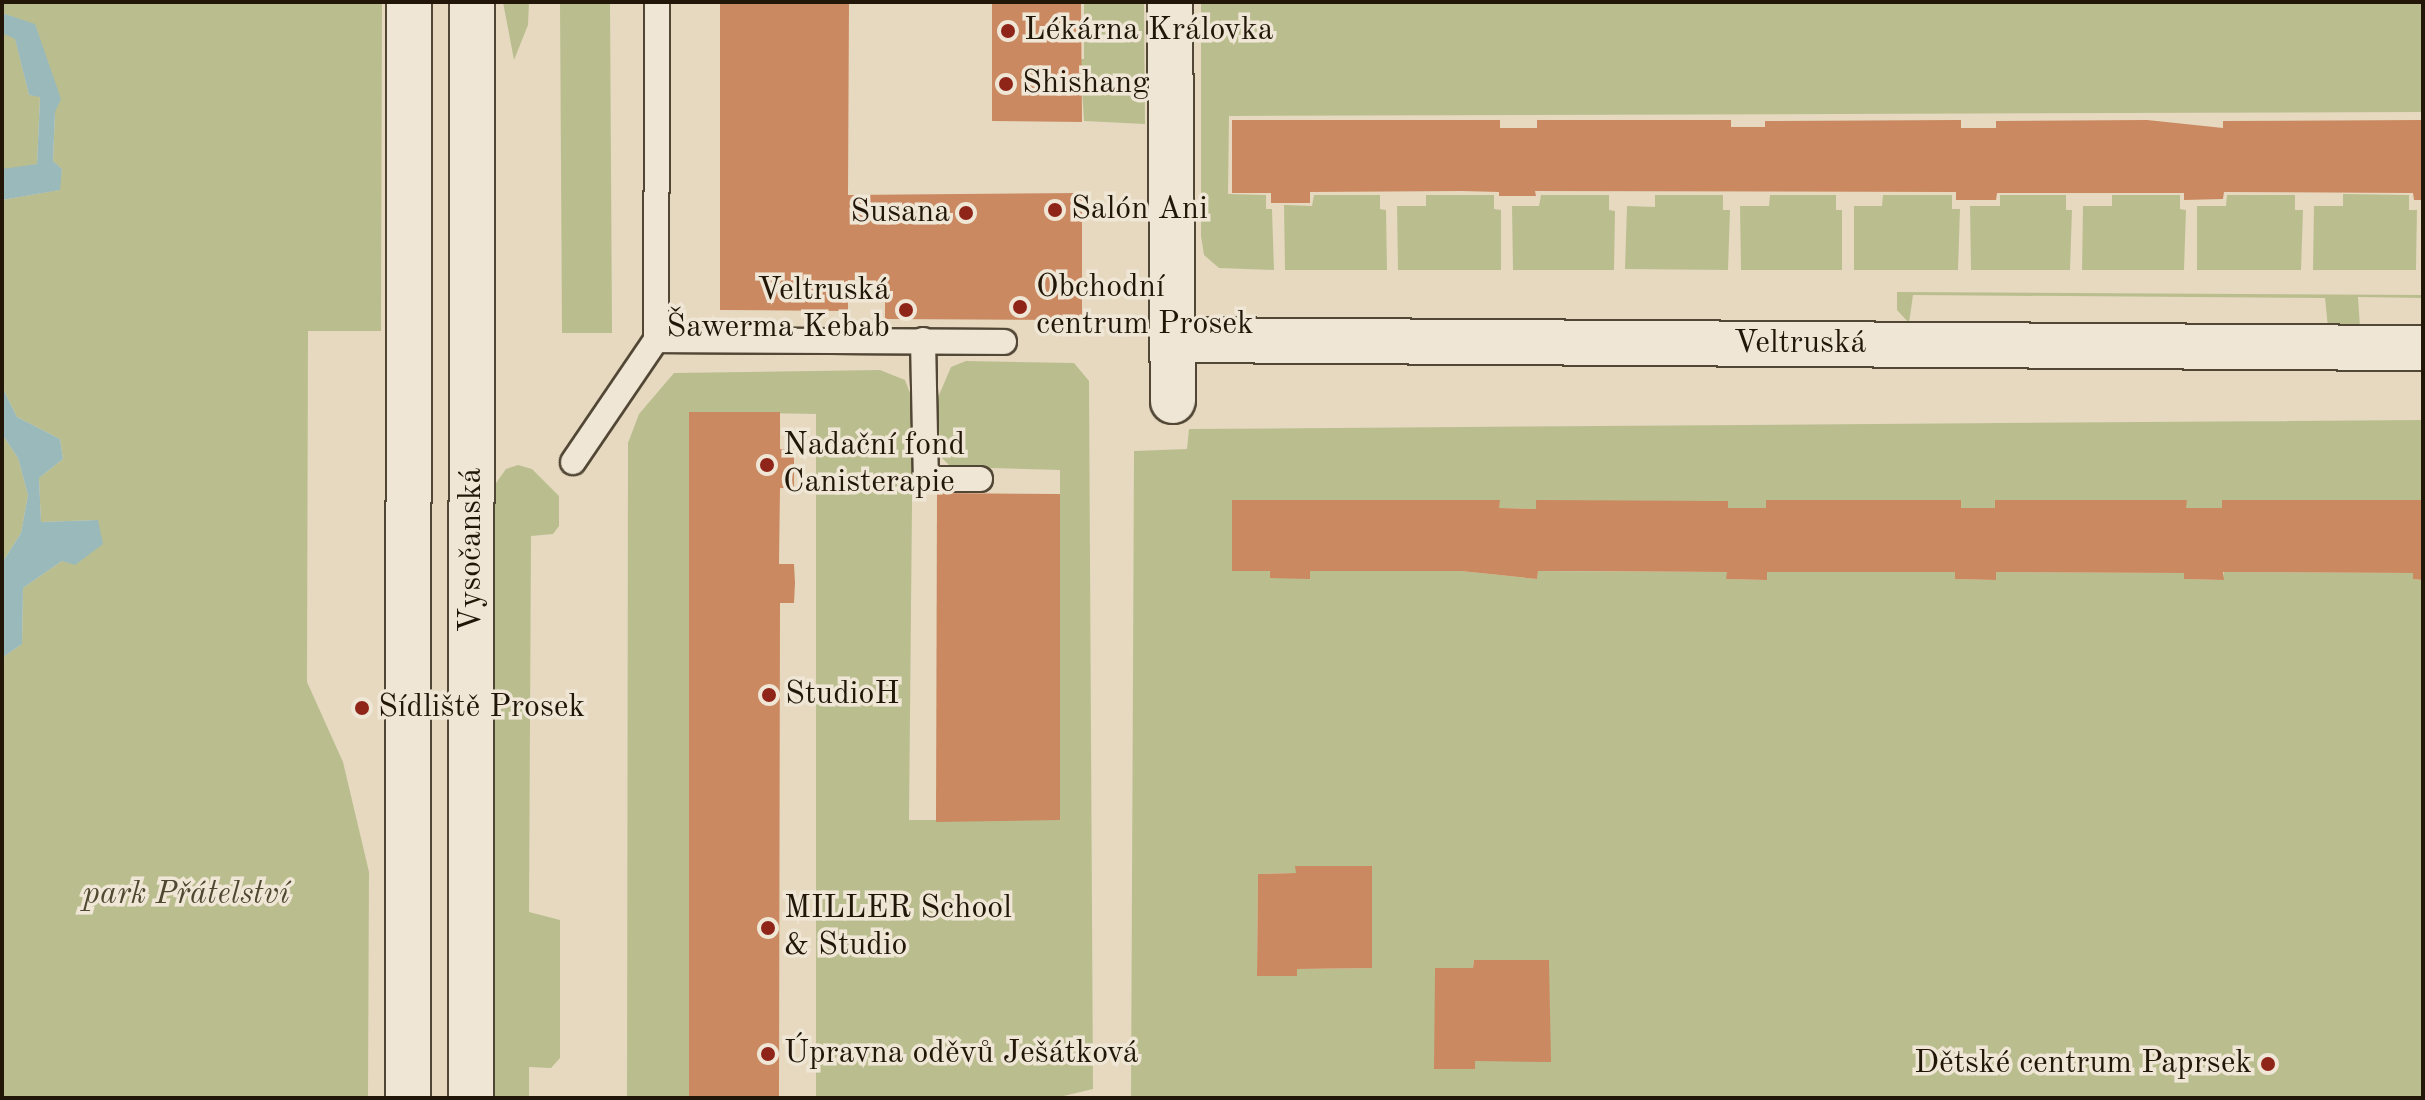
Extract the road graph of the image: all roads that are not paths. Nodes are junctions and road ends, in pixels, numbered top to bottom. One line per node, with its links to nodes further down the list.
1 (409, 2): 13 (main road, Vysočanská)
2 (472, 2): 14 (main road, Vysočanská)
3 (657, 2): 5 (lane)
4 (1170, 2): 7 (main road)
5 (656, 340): 6 (lane); 11 (lane)
6 (923, 340): 8 (lane); 12 (lane)
7 (1176, 340): 9 (main road, Veltruská); 10 (main road)
8 (1004, 342)
9 (2423, 348)
10 (1173, 401)
11 (573, 462)
12 (980, 479)
13 (408, 1098)
14 (471, 1098)

